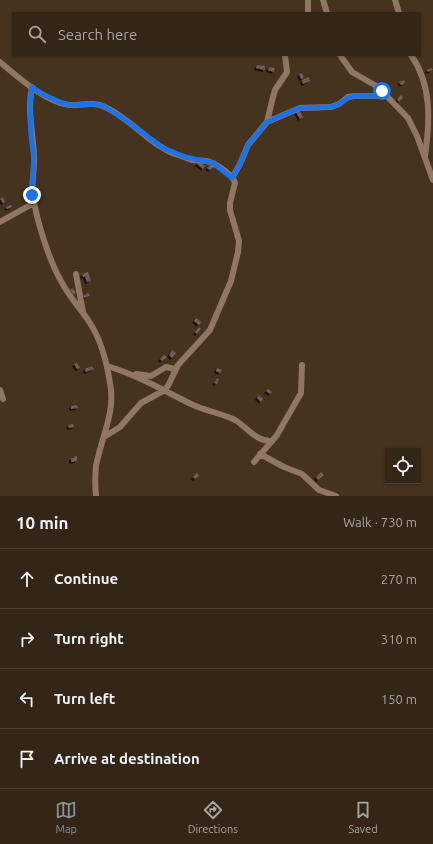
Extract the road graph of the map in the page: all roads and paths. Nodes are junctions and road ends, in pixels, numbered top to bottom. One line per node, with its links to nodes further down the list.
1 (308, 0): 4 (street)
2 (324, 0): 5 (street)
3 (395, 0): 6 (street)
4 (308, 12)
5 (326, 12)
6 (399, 12)
7 (286, 56): 13 (street)
8 (341, 56): 12 (street)
9 (412, 56): 14 (street)
10 (0, 62): 11 (street)
11 (32, 87): 15 (street); 17 (street)
12 (386, 96): 13 (street); 14 (street)
13 (267, 122): 15 (street)
14 (425, 157): 16 (street)
15 (232, 178): 23 (street)
16 (433, 180)
17 (34, 202): 18 (street); 20 (street)
18 (0, 222)
19 (76, 274): 20 (street)
20 (84, 316): 22 (street)
21 (302, 365): 30 (street)
22 (107, 366): 24 (street); 29 (street)
23 (175, 369): 24 (street); 26 (street)
24 (125, 372): 26 (street)
25 (0, 390): 27 (street)
26 (165, 390): 28 (street); 29 (street)
27 (3, 399)
28 (253, 434): 30 (street); 31 (street)
29 (104, 437): 33 (street)
30 (272, 441): 31 (street)
31 (262, 452): 32 (street); 34 (street)
32 (254, 462)
33 (96, 496)
34 (336, 496)

